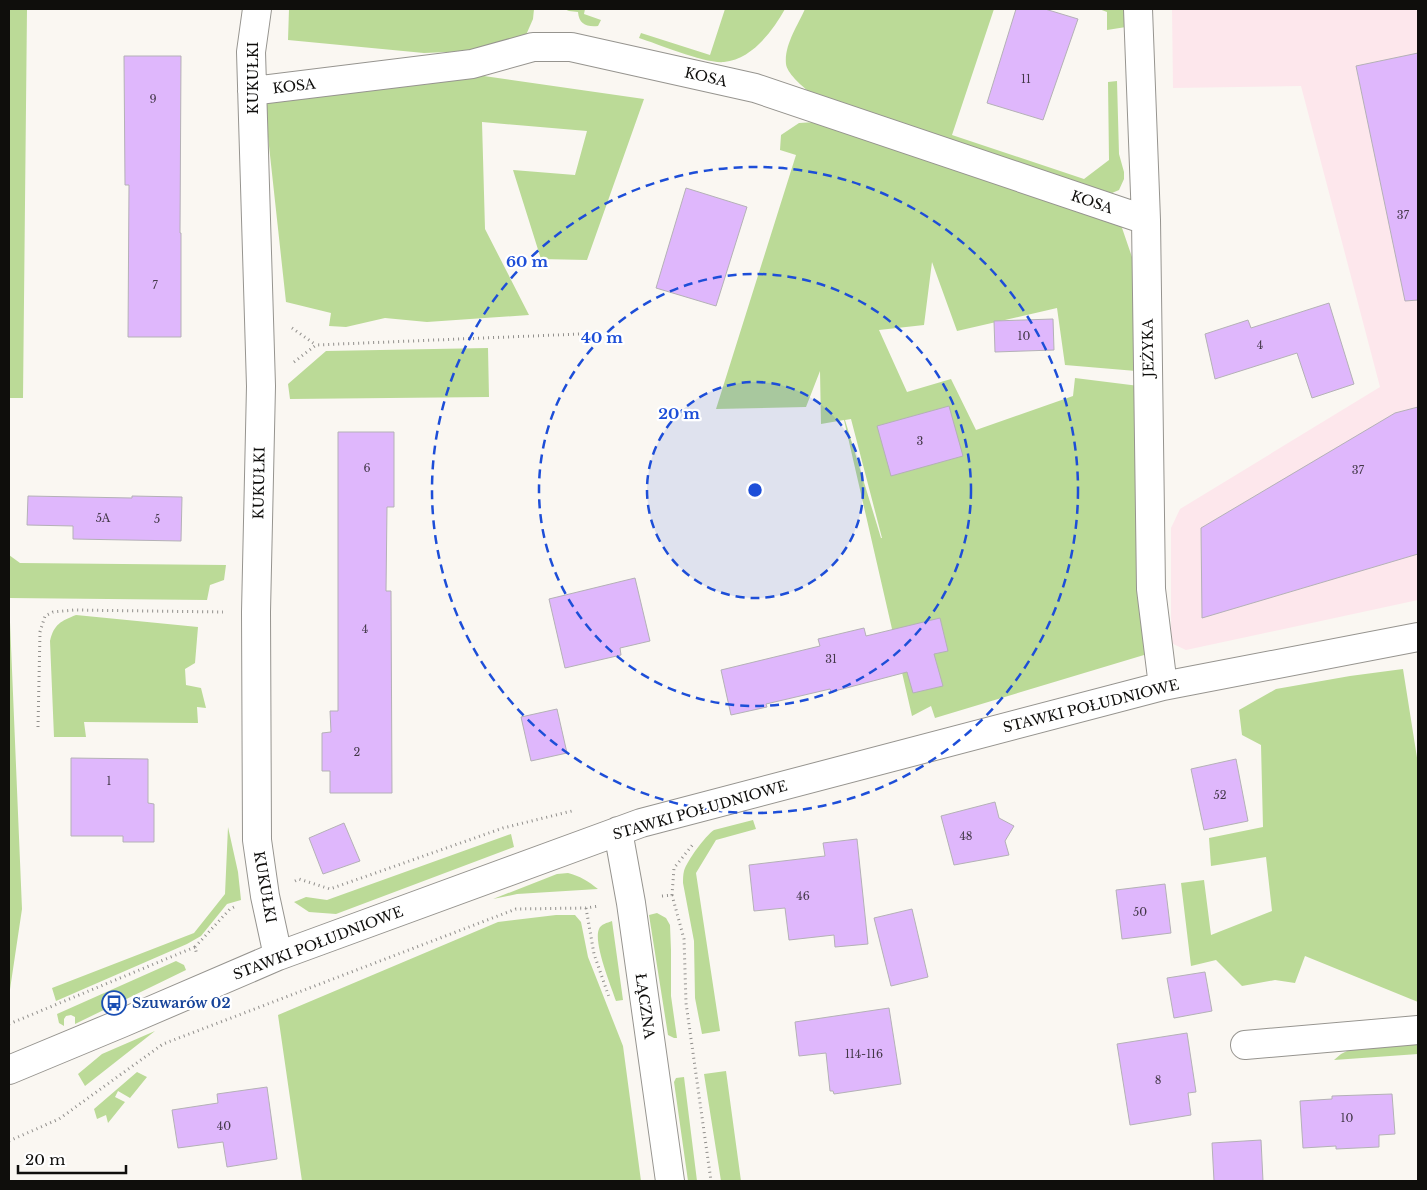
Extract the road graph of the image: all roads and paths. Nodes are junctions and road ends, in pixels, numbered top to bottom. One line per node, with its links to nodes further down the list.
1 (257, 9): 3 (street, KUKUŁKI)
2 (1138, 9): 4 (street, JEŻYKA)
3 (252, 91): 4 (street, KOSA); 6 (street, KUKUŁKI)
4 (1146, 220): 9 (street, JEŻYKA)
5 (580, 334): 6 (path)
6 (261, 386): 7 (street, KUKUŁKI)
7 (256, 612): 10 (path); 17 (street, KUKUŁKI)
8 (1418, 637): 9 (street, STAWKI POŁUDNIOWE)
9 (1163, 686): 11 (street, STAWKI POŁUDNIOWE)
10 (38, 727)
11 (618, 831): 14 (street, ŁĄCZNA); 17 (street, STAWKI POŁUDNIOWE)
12 (698, 839): 13 (path)
13 (672, 894): 14 (path); 23 (path)
14 (631, 902): 15 (path); 22 (street, ŁĄCZNA)
15 (586, 908): 16 (path); 21 (path)
16 (594, 954)
17 (278, 956): 20 (street, STAWKI POŁUDNIOWE)
18 (1418, 1030): 19 (street)
19 (1245, 1045)
20 (9, 1070)
21 (9, 1141)
22 (670, 1181)
23 (711, 1181)

